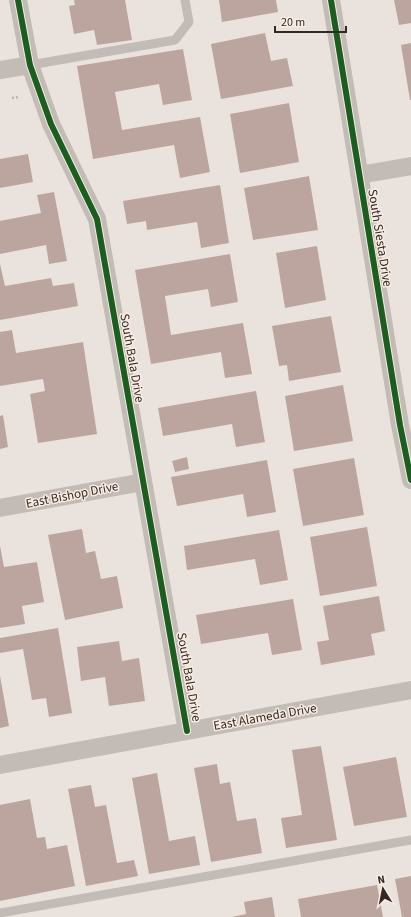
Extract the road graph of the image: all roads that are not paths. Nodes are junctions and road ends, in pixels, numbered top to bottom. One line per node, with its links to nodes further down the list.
1 (18, 0): 4 (street, South Bala Drive)
2 (185, 0): 4 (lane)
3 (331, 0): 7 (street, South Siesta Drive)
4 (30, 65): 5 (street); 10 (street, South Bala Drive)
5 (0, 70)
6 (411, 166): 7 (street)
7 (359, 175): 8 (street, South Siesta Drive)
8 (406, 424): 9 (street, South Siesta Drive)
9 (411, 480)
10 (143, 482): 11 (street, East Bishop Drive); 13 (street, South Bala Drive)
11 (0, 508)
12 (411, 690): 13 (street, East Alameda Drive)
13 (187, 731): 14 (street, East Alameda Drive)
14 (0, 765)
15 (411, 840): 16 (lane)
16 (0, 913)

